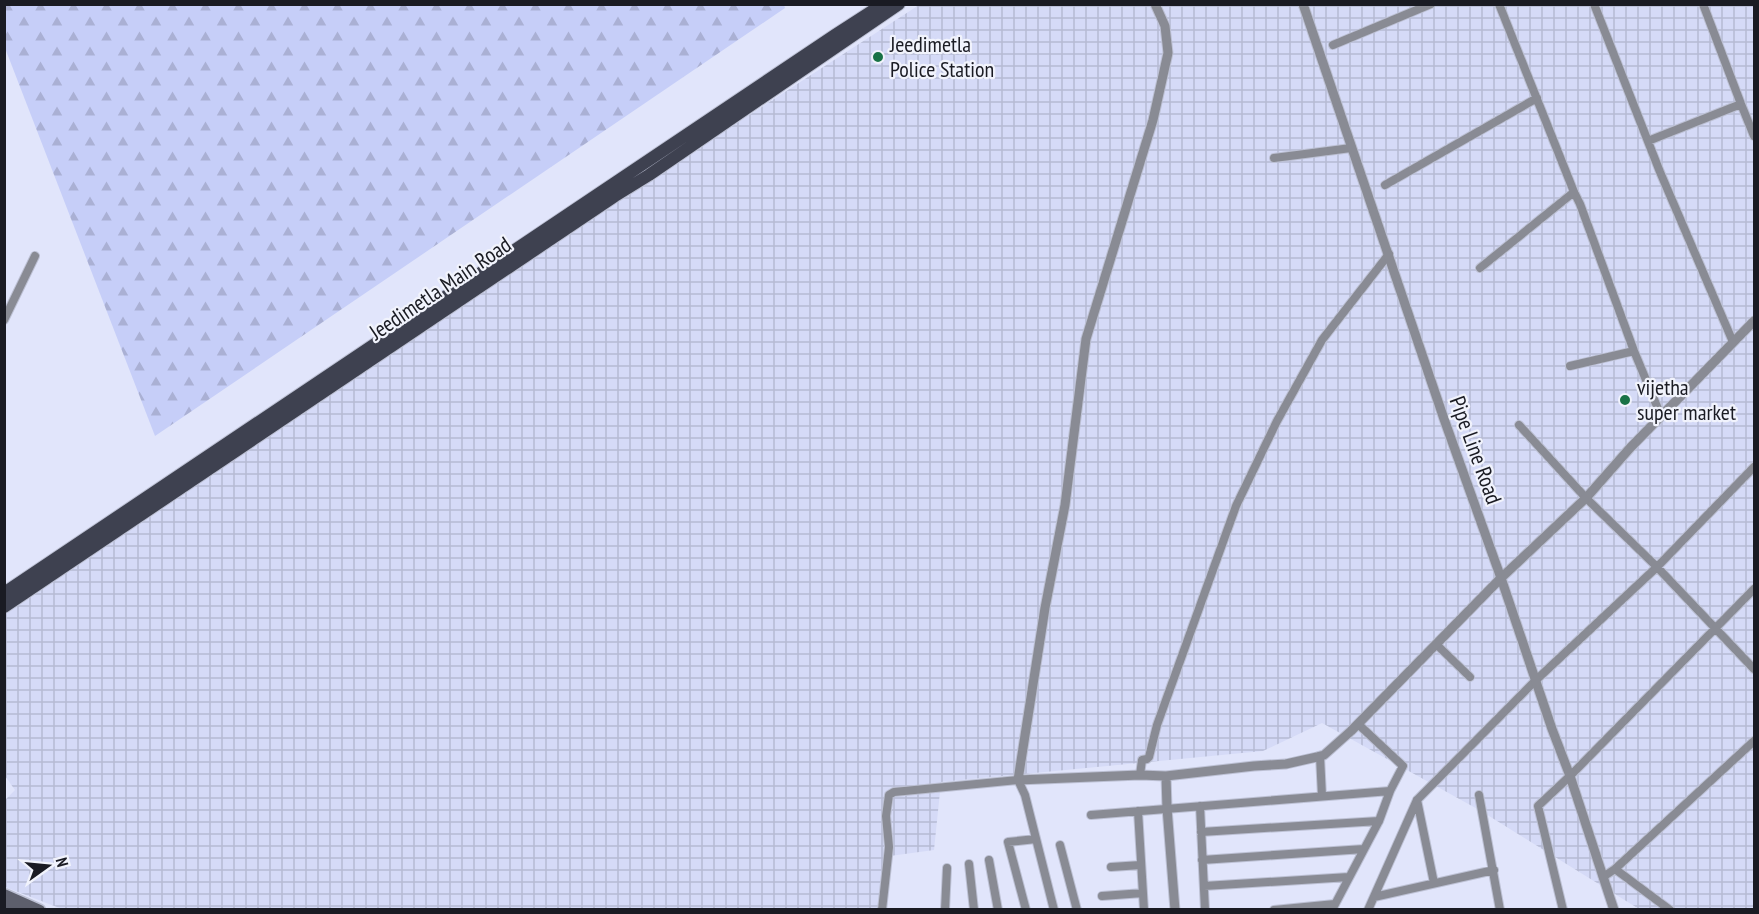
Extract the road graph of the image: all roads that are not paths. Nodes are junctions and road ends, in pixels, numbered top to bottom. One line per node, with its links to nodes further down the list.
1 (883, 4): 9 (main road, Jeedimetla Main Road)
2 (899, 4): 9 (main road, Jeedimetla Main Road)
3 (1155, 4): 47 (street)
4 (1303, 4): 15 (street, Pipe Line Road)
5 (1431, 4): 10 (street)
6 (1499, 4): 11 (street)
7 (1594, 4): 14 (street)
8 (1704, 4): 12 (street)
9 (837, 39): 34 (main road, Jeedimetla Main Road); 35 (main road, Jeedimetla Main Road)
10 (1333, 45)
11 (1537, 98): 17 (street); 18 (street)
12 (1741, 104): 13 (street); 14 (street)
13 (1755, 136)
14 (1648, 141): 24 (street)
15 (1351, 148): 16 (street); 19 (street, Pipe Line Road)
16 (1274, 158)
17 (1385, 185)
18 (1574, 192): 21 (street); 25 (street)
19 (1389, 254): 32 (street, Pipe Line Road); 44 (street)
20 (35, 256): 22 (street)
21 (1480, 268)
22 (4, 320)
23 (1755, 321): 24 (street)
24 (1733, 342): 27 (street)
25 (1634, 351): 26 (street); 27 (street)
26 (1570, 366)
27 (1661, 416): 30 (street)
28 (1519, 425): 30 (street)
29 (1755, 467): 31 (street)
30 (1586, 498): 31 (street); 32 (street)
31 (1657, 567): 36 (street); 40 (street)
32 (1501, 578): 37 (street); 40 (street, Pipe Line Road)
33 (1755, 589): 36 (street)
34 (4, 593)
35 (4, 607)
36 (1716, 628): 38 (street); 46 (street)
37 (1437, 645): 39 (street); 41 (street)
38 (1755, 669)
39 (1470, 677)
40 (1535, 681): 46 (street, Pipe Line Road); 51 (street)
41 (1358, 724): 43 (street); 48 (street)
42 (1755, 741): 67 (street)
43 (1320, 756): 45 (street); 50 (street)
44 (1140, 775): 45 (street); 47 (street)
45 (1166, 777): 53 (street)
46 (1570, 777): 70 (street, Pipe Line Road); 94 (street)
47 (1018, 780): 58 (street); 81 (street)
48 (1390, 791): 50 (street); 56 (street)
49 (1479, 795): 68 (street)
50 (1322, 796): 52 (street)
51 (1417, 800): 71 (street); 76 (street)
52 (1200, 806): 53 (street); 57 (street)
53 (1167, 808): 54 (street); 89 (street)
54 (1138, 811): 55 (street); 64 (street)
55 (1091, 815)
56 (1379, 821): 57 (street); 60 (street)
57 (1201, 832): 62 (street)
58 (1036, 839): 85 (street); 86 (street)
59 (1060, 845): 87 (street)
60 (1364, 849): 62 (street); 69 (street)
61 (989, 860): 84 (street)
62 (1202, 860): 72 (street)
63 (969, 864): 83 (street)
64 (1141, 865): 65 (street); 73 (street)
65 (1111, 867)
66 (947, 868): 82 (street)
67 (1615, 869): 70 (street); 96 (street)
68 (1494, 870): 71 (street); 93 (street)
69 (1349, 877): 72 (street); 78 (street)
70 (1603, 878): 95 (street, Pipe Line Road)
71 (1434, 883): 76 (street)
72 (1204, 886): 90 (street)
73 (1143, 893): 75 (street); 88 (street)
74 (4, 894): 80 (main road)
75 (1102, 896)
76 (1374, 897): 92 (street)
77 (4, 903): 79 (main road)
78 (1334, 907): 91 (street)
79 (19, 909)
80 (40, 909)
81 (882, 909)
82 (945, 909)
83 (974, 909)
84 (998, 909)
85 (1026, 909)
86 (1054, 909)
87 (1077, 909)
88 (1144, 909)
89 (1175, 909)
90 (1205, 909)
91 (1274, 909)
92 (1368, 909)
93 (1500, 909)
94 (1563, 909)
95 (1613, 909)
96 (1670, 909)

